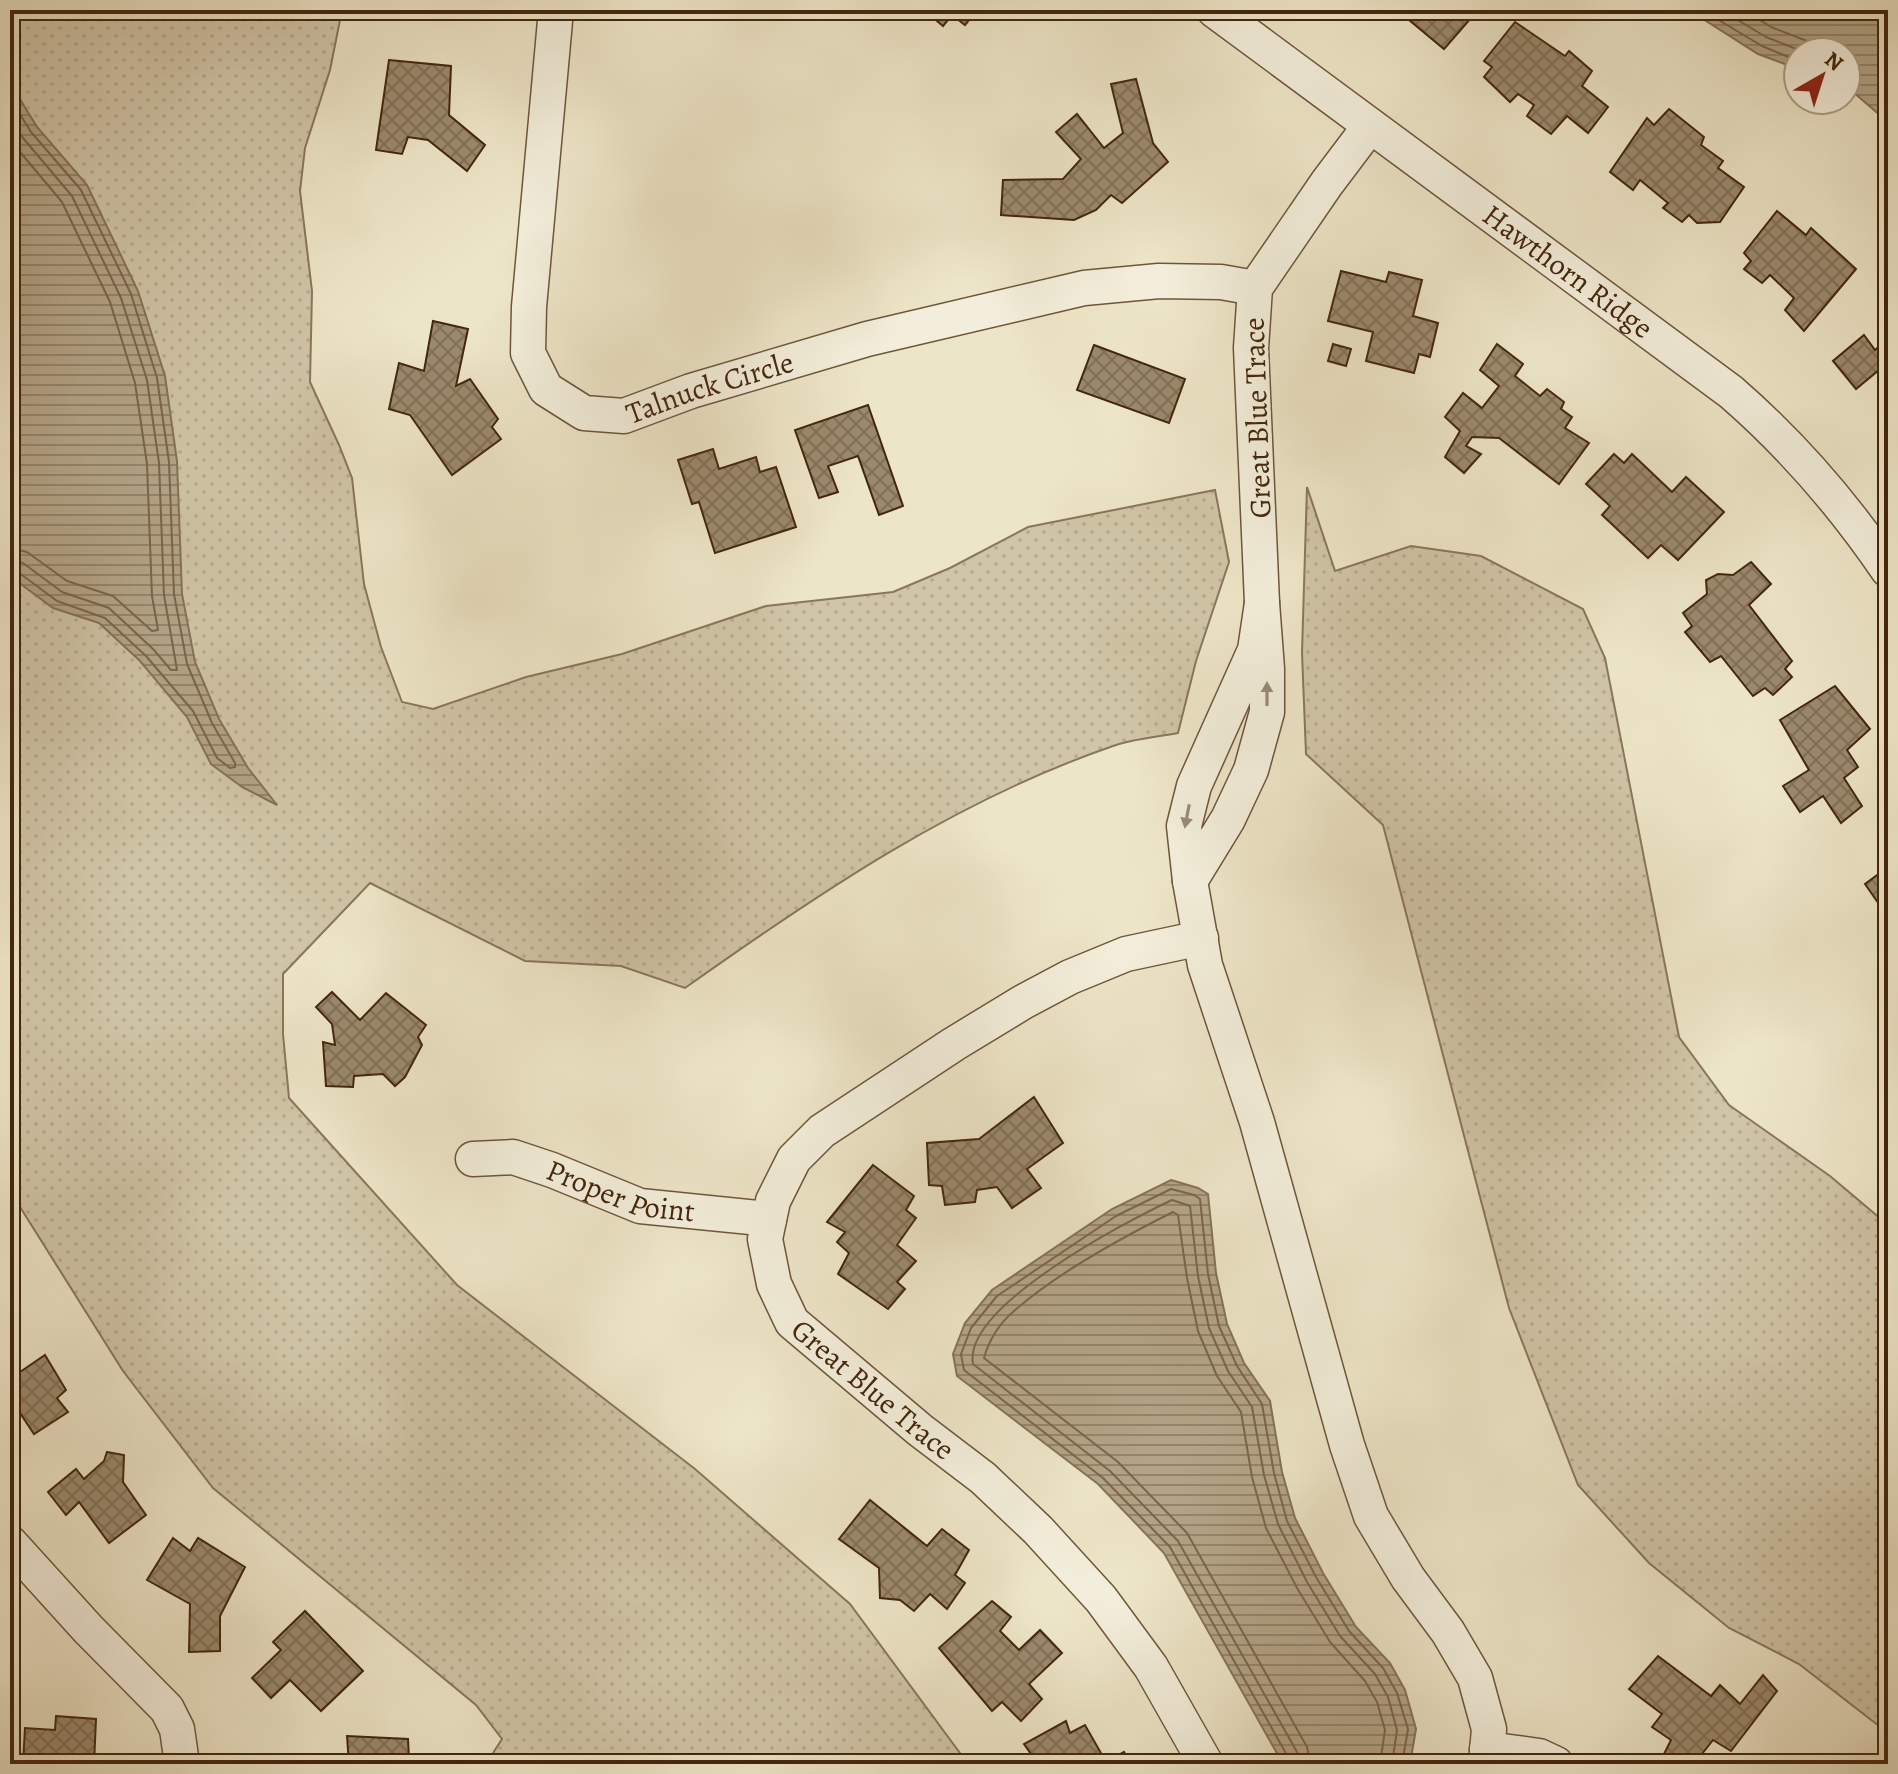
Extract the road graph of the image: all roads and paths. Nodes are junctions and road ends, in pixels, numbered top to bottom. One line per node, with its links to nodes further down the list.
1 (556, 10): 4 (street, Talnuck Circle)
2 (1214, 10): 3 (street, Hawthorn Ridge)
3 (1370, 126): 4 (street, Great Blue Trace); 5 (street, Hawthorn Ridge)
4 (1255, 288): 6 (street, Great Blue Trace)
5 (1888, 570)
6 (1262, 603): 7 (street, Great Blue Trace, one-way to 7); 7 (street, Great Blue Trace, one-way to 6)
7 (1190, 881): 8 (street, Great Blue Trace)
8 (1201, 938): 10 (street, Great Blue Trace); 12 (street, Great Blue Trace)
9 (473, 1159): 10 (street, Proper Point)
10 (769, 1219): 14 (street, Great Blue Trace)
11 (10, 1543): 13 (street)
12 (1486, 1756): 15 (street)
13 (182, 1764)
14 (1206, 1764)
15 (1556, 1764)

